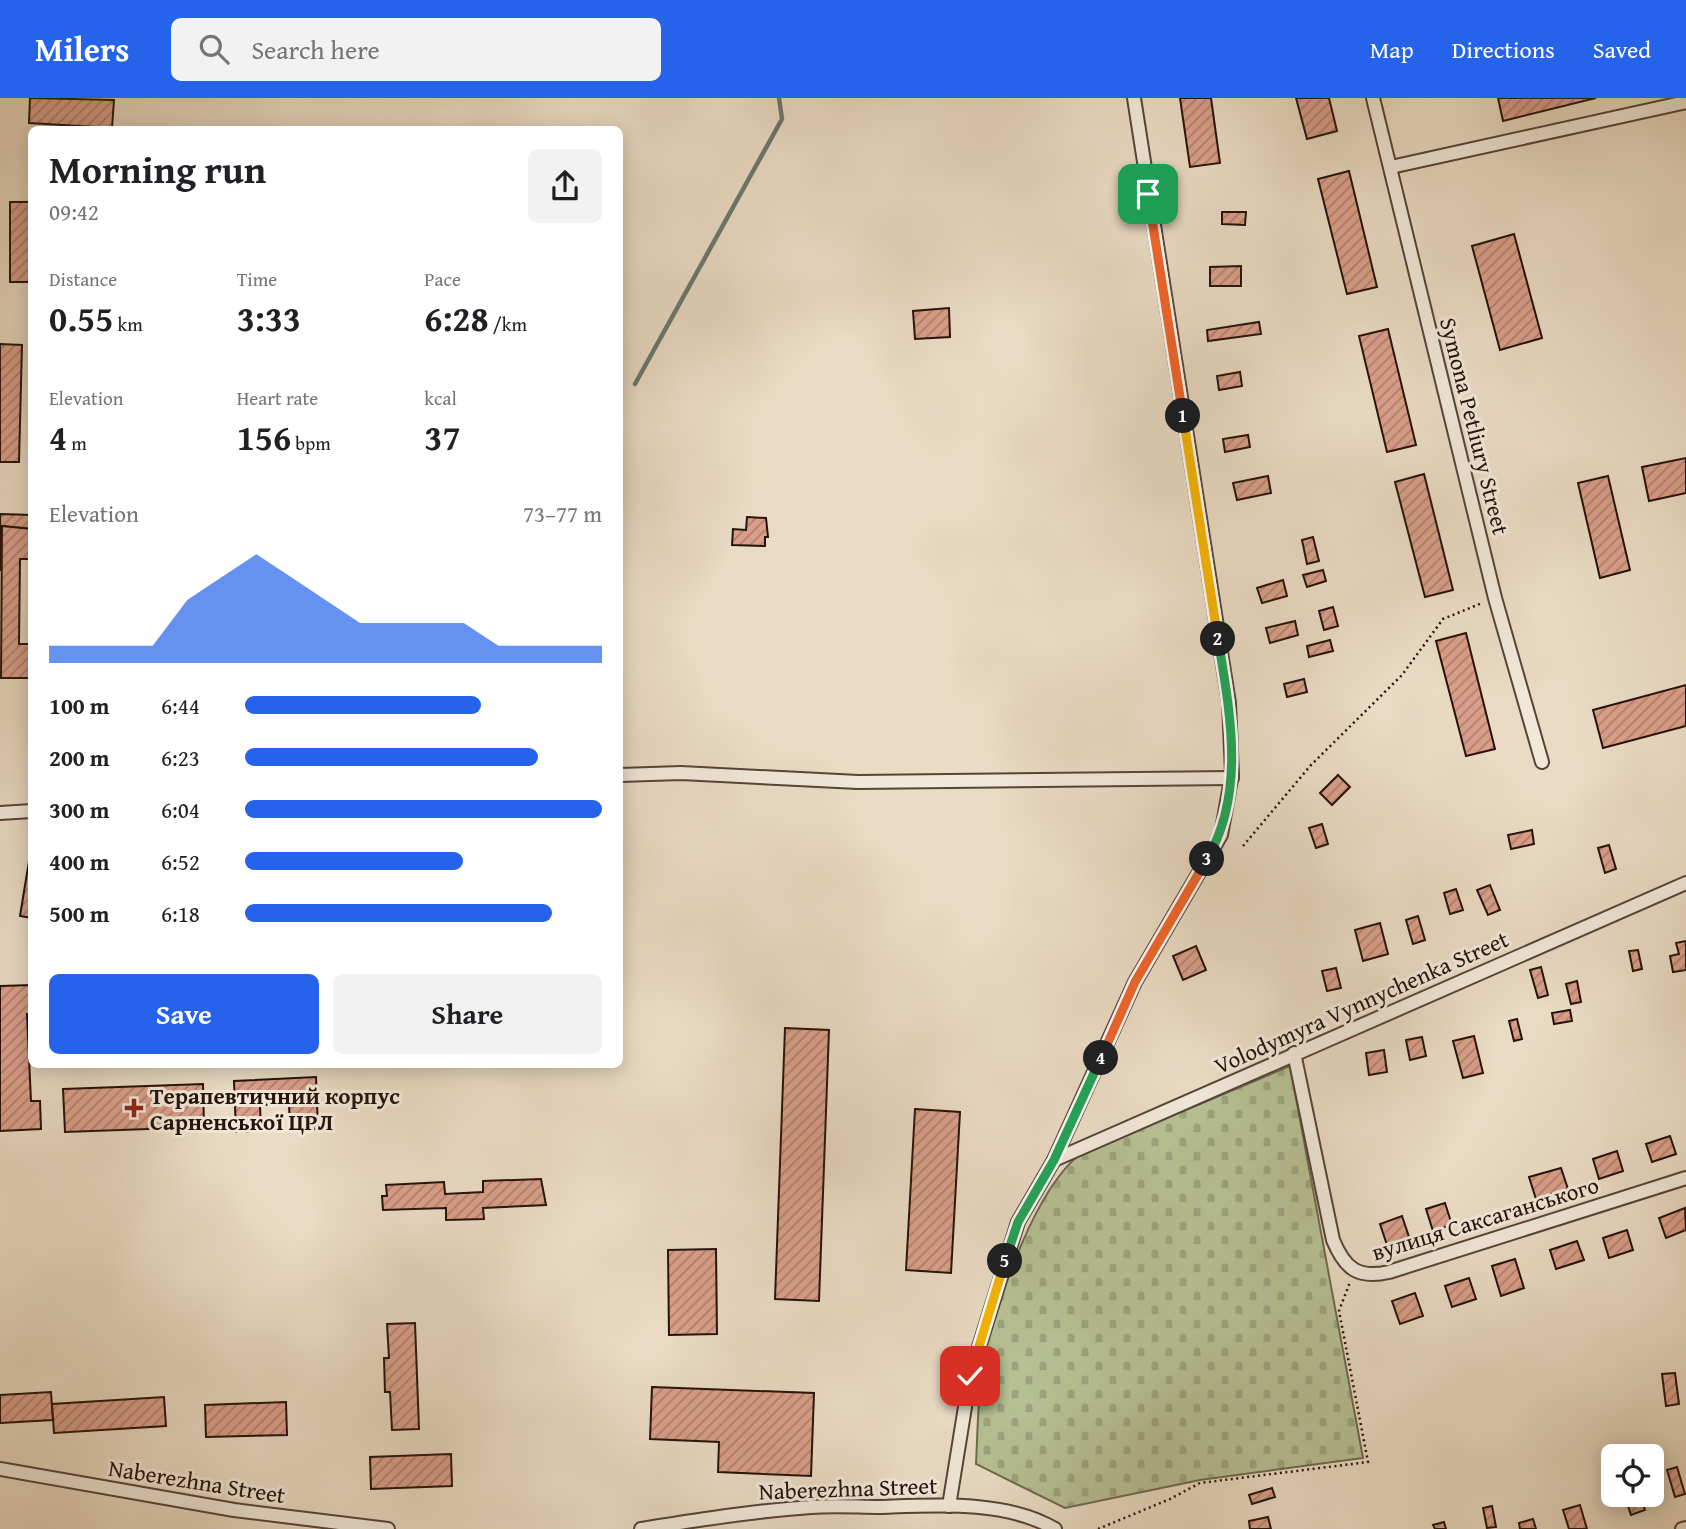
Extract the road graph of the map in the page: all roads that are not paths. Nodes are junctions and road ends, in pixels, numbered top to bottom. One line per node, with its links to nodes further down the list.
1 (1134, 98): 7 (street)
2 (1373, 98): 4 (street, Symona Petliury Street)
3 (1686, 102): 4 (street)
4 (1391, 167): 5 (street, Symona Petliury Street)
5 (1542, 762)
6 (623, 775): 7 (street)
7 (1232, 778): 12 (street)
8 (28, 811): 9 (street)
9 (0, 813)
10 (1686, 884): 11 (street, Volodymyra Vynnychenka Street)
11 (1294, 1054): 12 (street, Volodymyra Vynnychenka Street); 13 (street, вулиця Саксаганського)
12 (1054, 1160): 15 (street)
13 (1686, 1178)
14 (0, 1469): 16 (street, Naberezhna Street)
15 (949, 1506): 17 (street, Naberezhna Street); 18 (street, Naberezhna Street)
16 (388, 1529)
17 (641, 1529)
18 (1055, 1529)

